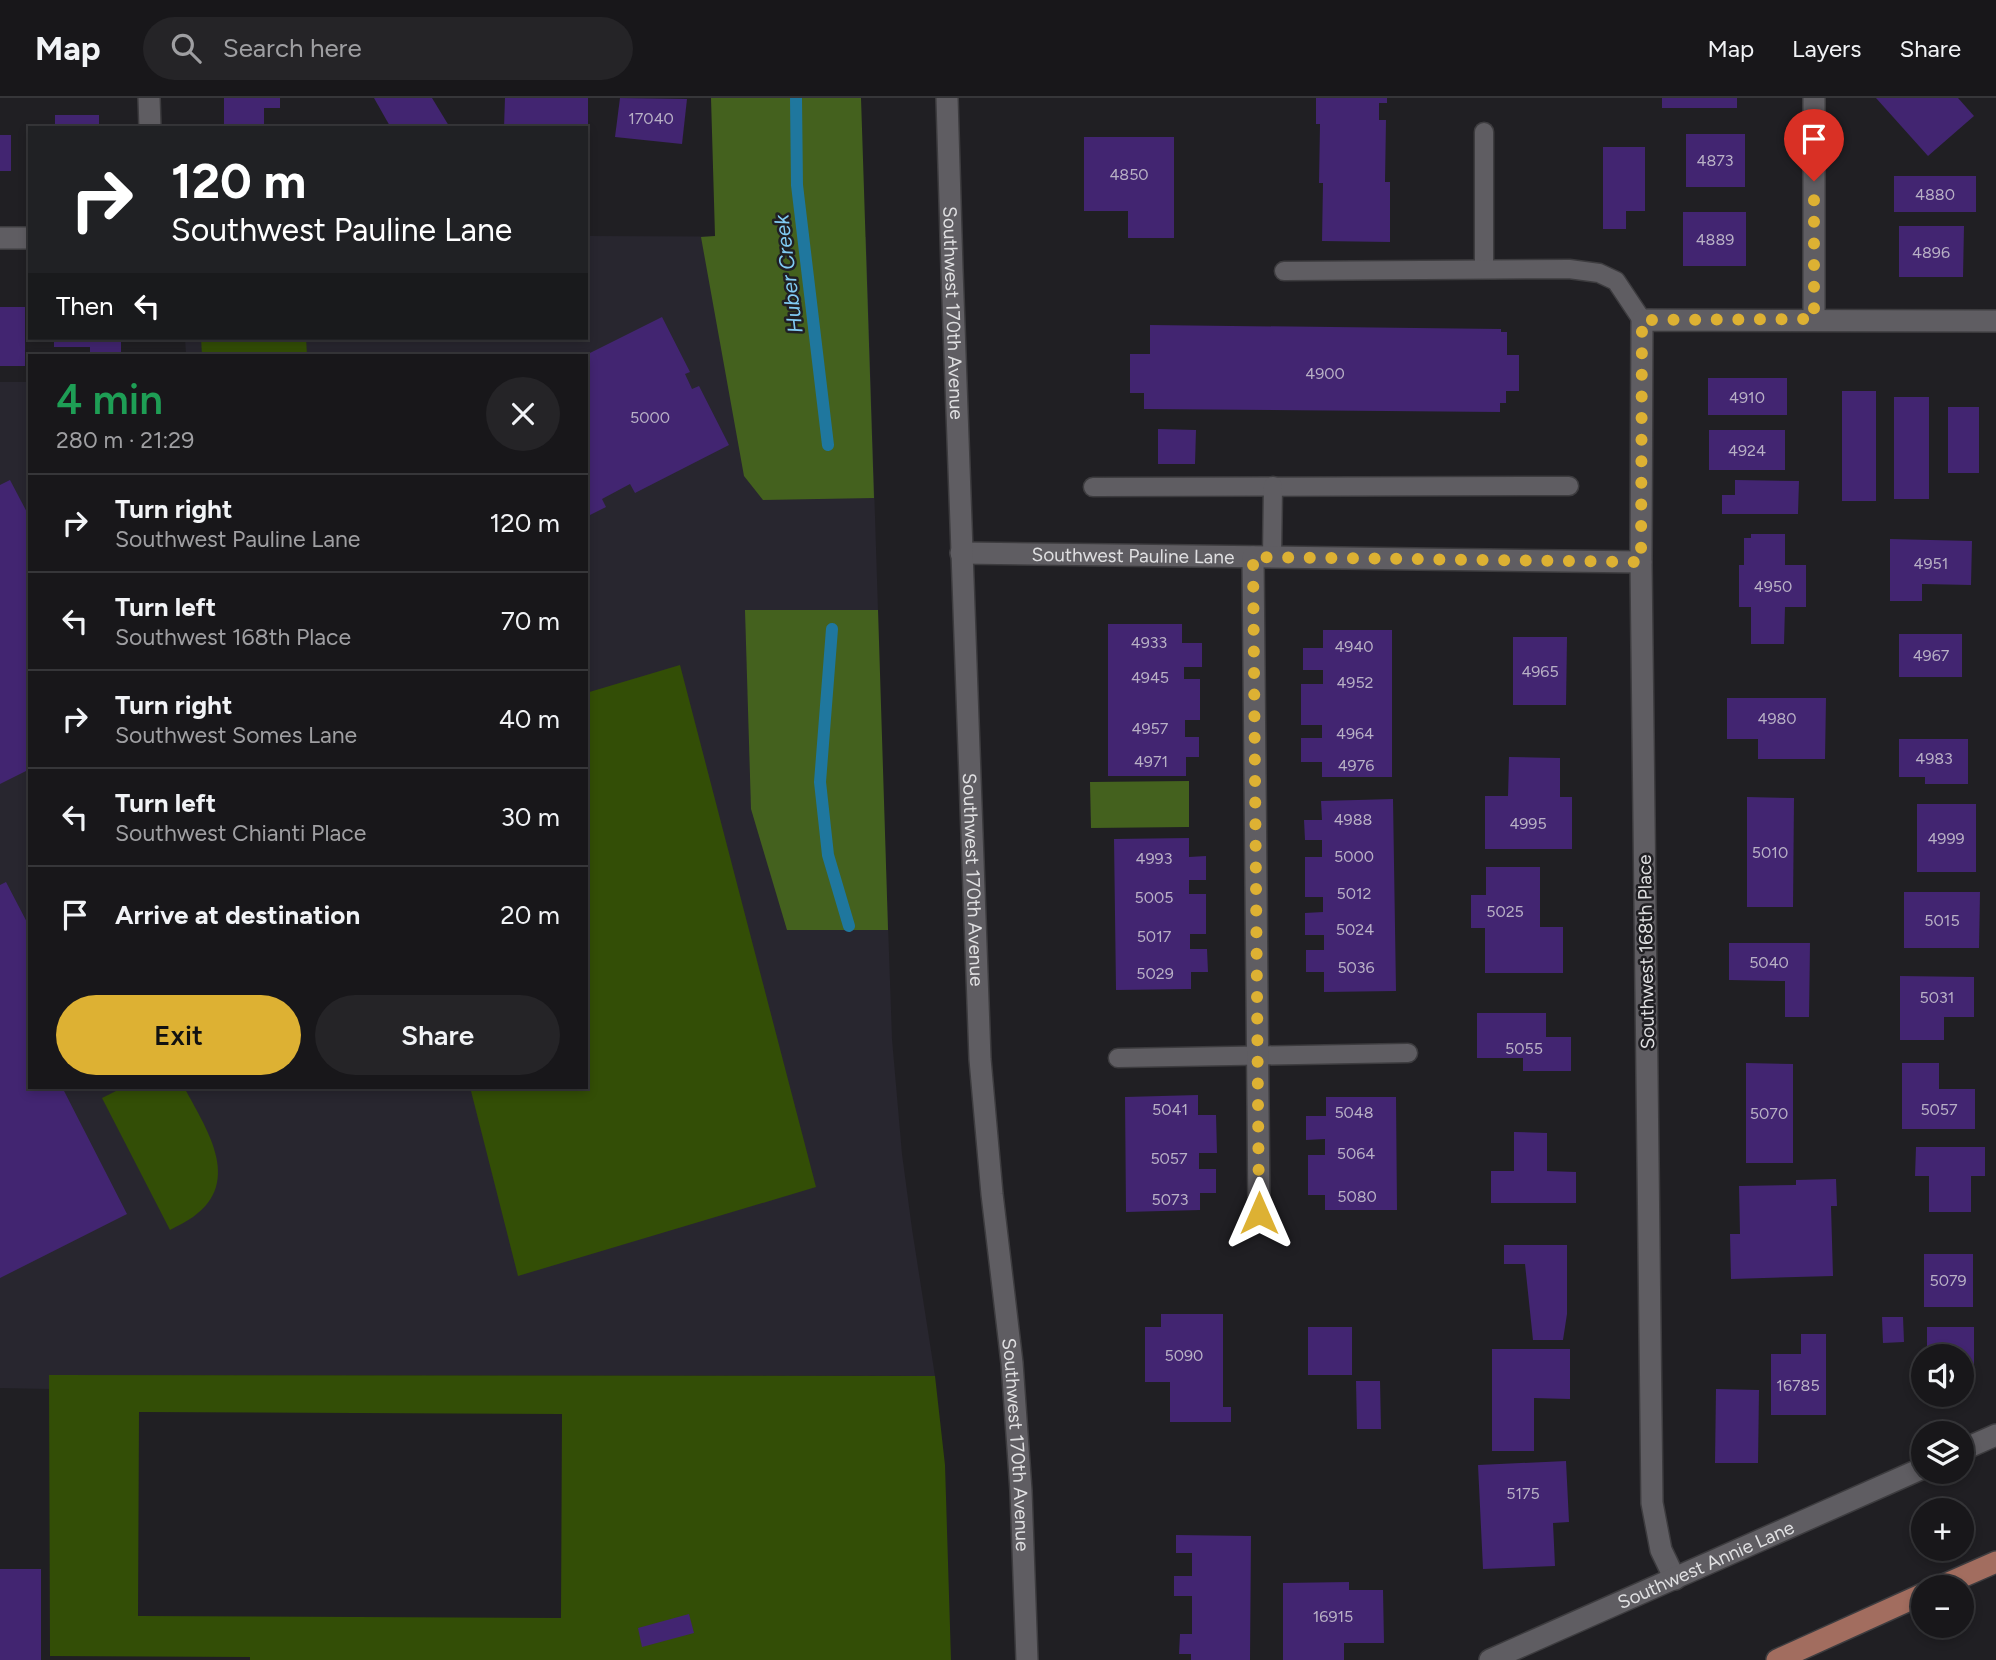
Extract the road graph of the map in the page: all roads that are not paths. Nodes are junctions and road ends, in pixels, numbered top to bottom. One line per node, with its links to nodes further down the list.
1 (149, 98): 4 (street)
2 (947, 98): 16 (street, Southwest 170th Avenue)
3 (1814, 98): 10 (street)
4 (150, 126)
5 (1484, 132): 8 (lane)
6 (0, 238): 7 (street)
7 (28, 238)
8 (1484, 269): 9 (lane); 11 (lane)
9 (1284, 271)
10 (1814, 319): 11 (street); 12 (street)
11 (1642, 320): 18 (street, Southwest 168th Place)
12 (1996, 321)
13 (1273, 486): 14 (lane); 15 (lane); 17 (lane)
14 (1569, 486)
15 (1093, 487)
16 (961, 553): 17 (street, Southwest Pauline Lane); 30 (street, Southwest 170th Avenue)
17 (1263, 557): 18 (street, Southwest Pauline Lane); 20 (street)
18 (1641, 562): 28 (street, Southwest 168th Place)
19 (1408, 1053): 20 (lane)
20 (1257, 1055): 21 (lane); 22 (street)
21 (1118, 1058)
22 (1259, 1213)
23 (1996, 1435): 24 (street)
24 (1974, 1445)
25 (1911, 1473): 28 (street, Southwest Annie Lane)
26 (1996, 1562): 27 (main road)
27 (1966, 1575)
28 (1675, 1579): 31 (street, Southwest Annie Lane)
29 (1911, 1599): 32 (main road)
30 (1027, 1660)
31 (1490, 1660)
32 (1777, 1660)

